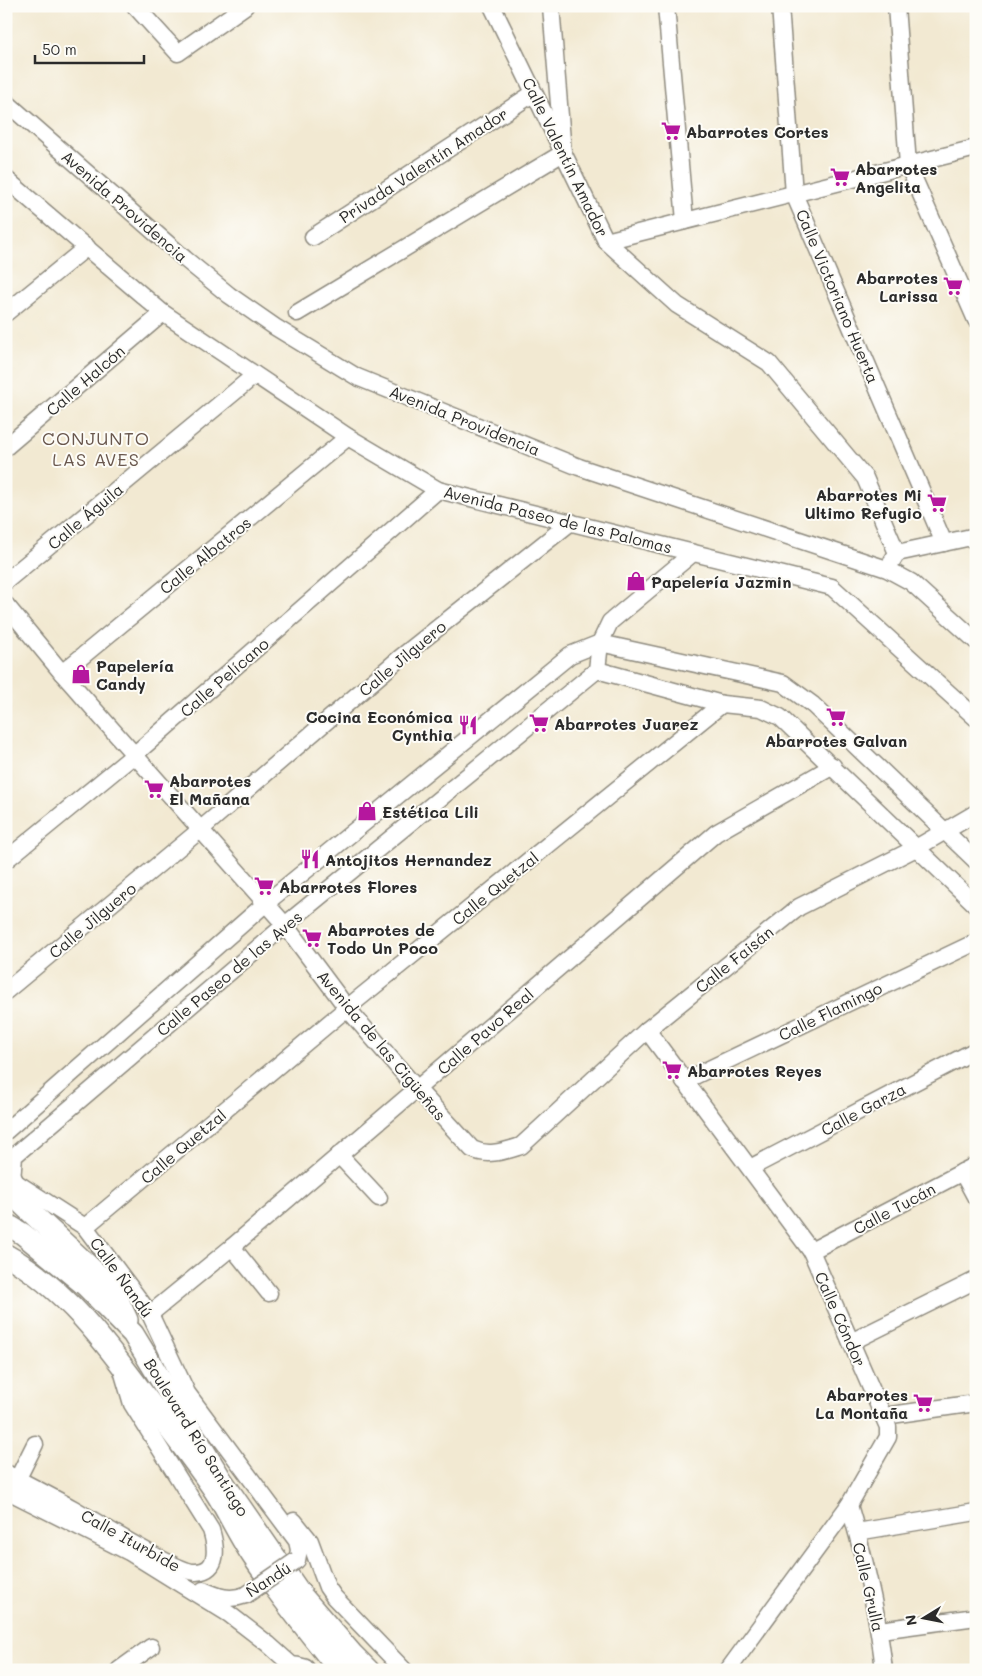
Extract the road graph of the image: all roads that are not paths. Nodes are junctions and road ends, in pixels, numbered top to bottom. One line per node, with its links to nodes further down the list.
1 (135, 6): 2 (street)
2 (245, 6)
3 (492, 6): 8 (street, Calle Valentín Amador)
4 (552, 6): 11 (street)
5 (666, 6): 15 (street)
6 (780, 6): 14 (street, Calle Victoriano Huerta)
7 (896, 6): 12 (street)
8 (534, 94): 11 (street, Calle Valentín Amador); 16 (street, Privada Valentín Amador)
9 (6, 102): 32 (street, Avenida Providencia)
10 (976, 148): 12 (street)
11 (563, 153): 17 (street, Calle Valentín Amador); 21 (street)
12 (908, 165): 14 (street); 22 (street)
13 (6, 179): 18 (street, Avenida Paseo de las Palomas)
14 (794, 194): 15 (street); 29 (street, Calle Victoriano Huerta)
15 (685, 221): 17 (street)
16 (313, 237)
17 (606, 241): 31 (street, Calle Valentín Amador)
18 (87, 247): 19 (street, Avenida Paseo de las Palomas); 20 (street)
19 (163, 312): 23 (street, Avenida Paseo de las Palomas); 25 (street, Calle Halcón)
20 (6, 313)
21 (298, 313)
22 (976, 320)
23 (255, 375): 24 (street, Avenida Paseo de las Palomas); 33 (street, Calle Águila)
24 (348, 437): 26 (street, Avenida Paseo de las Palomas); 38 (street, Calle Albatros)
25 (6, 447)
26 (438, 490): 27 (street, Avenida Paseo de las Palomas); 41 (street, Calle Pelícano)
27 (571, 522): 30 (street, Avenida Paseo de las Palomas); 44 (street, Calle Jilguero)
28 (976, 536): 29 (street)
29 (944, 543): 31 (street)
30 (693, 553): 36 (street); 40 (street, Avenida Paseo de las Palomas)
31 (896, 553): 32 (street)
32 (887, 569): 35 (street, Avenida Providencia)
33 (6, 581)
34 (6, 605): 38 (street, Avenida de las Cigüeñas)
35 (976, 641)
36 (600, 643): 37 (street); 45 (street); 49 (street, Calle Paseo de las Aves)
37 (597, 670): 39 (street); 51 (street, Calle Paseo de las Aves)
38 (62, 673): 41 (street, Avenida de las Cigüeñas)
39 (722, 704): 42 (street); 54 (street, Calle Quetzal)
40 (976, 718)
41 (134, 755): 44 (street, Avenida de las Cigüeñas); 47 (street, Calle Pelícano)
42 (833, 766): 46 (street); 58 (street, Calle Pavo Real)
43 (976, 812): 45 (street, Calle Faisán)
44 (200, 830): 49 (street, Avenida de las Cigüeñas); 53 (street, Calle Jilguero)
45 (945, 830): 46 (street, Calle Faisán); 48 (street)
46 (916, 848): 50 (street); 55 (street, Calle Faisán)
47 (6, 860)
48 (976, 861)
49 (266, 903): 51 (street, Avenida de las Cigüeñas); 59 (street, Calle Paseo de las Aves)
50 (976, 905)
51 (285, 925): 54 (street, Avenida de las Cigüeñas); 64 (street, Calle Paseo de las Aves)
52 (976, 942): 57 (street, Calle Flamingo)
53 (6, 991)
54 (347, 1008): 58 (street, Avenida de las Cigüeñas); 68 (street, Calle Quetzal)
55 (647, 1030): 57 (street, Calle Cóndor); 60 (street, Calle Faisán)
56 (976, 1050): 62 (street, Calle Garza)
57 (684, 1080): 62 (street, Calle Cóndor)
58 (417, 1089): 60 (street, Avenida de las Cigüeñas); 61 (street, Calle Pavo Real)
59 (6, 1131)
60 (521, 1146)
61 (339, 1155): 65 (street); 69 (street, Calle Pavo Real)
62 (750, 1168): 70 (street, Calle Cóndor)
63 (969, 1169): 66 (street); 70 (street, Calle Tucán)
64 (9, 1178): 68 (street, Calle Ñandú); 75 (main road)
65 (379, 1198)
66 (976, 1198)
67 (6, 1224): 75 (main road, Boulevard Río Santiago)
68 (86, 1227): 74 (street, Calle Ñandú)
69 (232, 1247): 73 (street); 74 (street, Calle Pavo Real)
70 (812, 1251): 76 (street, Calle Cóndor)
71 (6, 1255): 77 (main road, Boulevard Río Santiago)
72 (976, 1280): 76 (street)
73 (269, 1293)
74 (150, 1314): 81 (street, Calle Ñandú)
75 (133, 1334): 96 (main road, Boulevard Río Santiago)
76 (851, 1342): 79 (street, Calle Cóndor)
77 (119, 1361): 87 (street, Calle Iturbide); 95 (main road, Boulevard Río Santiago)
78 (976, 1403): 79 (street)
79 (884, 1416): 83 (street, Calle Cóndor)
80 (35, 1444): 82 (street)
81 (247, 1474): 86 (street, Calle Ñandú); 97 (street)
82 (10, 1484): 87 (street, Calle Iturbide)
83 (849, 1505): 85 (street, Calle Grulla); 92 (street, Calle Cóndor)
84 (976, 1512): 85 (street)
85 (857, 1532): 90 (street, Calle Grulla)
86 (297, 1560): 88 (street, Ñandú, bridge)
87 (169, 1571): 88 (street, Calle Iturbide)
88 (182, 1585): 93 (street, Calle Iturbide)
89 (976, 1617): 90 (street)
90 (880, 1630): 98 (street, Calle Grulla)
91 (150, 1647): 94 (street)
92 (735, 1667)
93 (298, 1669)
94 (119, 1670)
95 (339, 1670)
96 (368, 1670)
97 (404, 1670)
98 (884, 1670)

